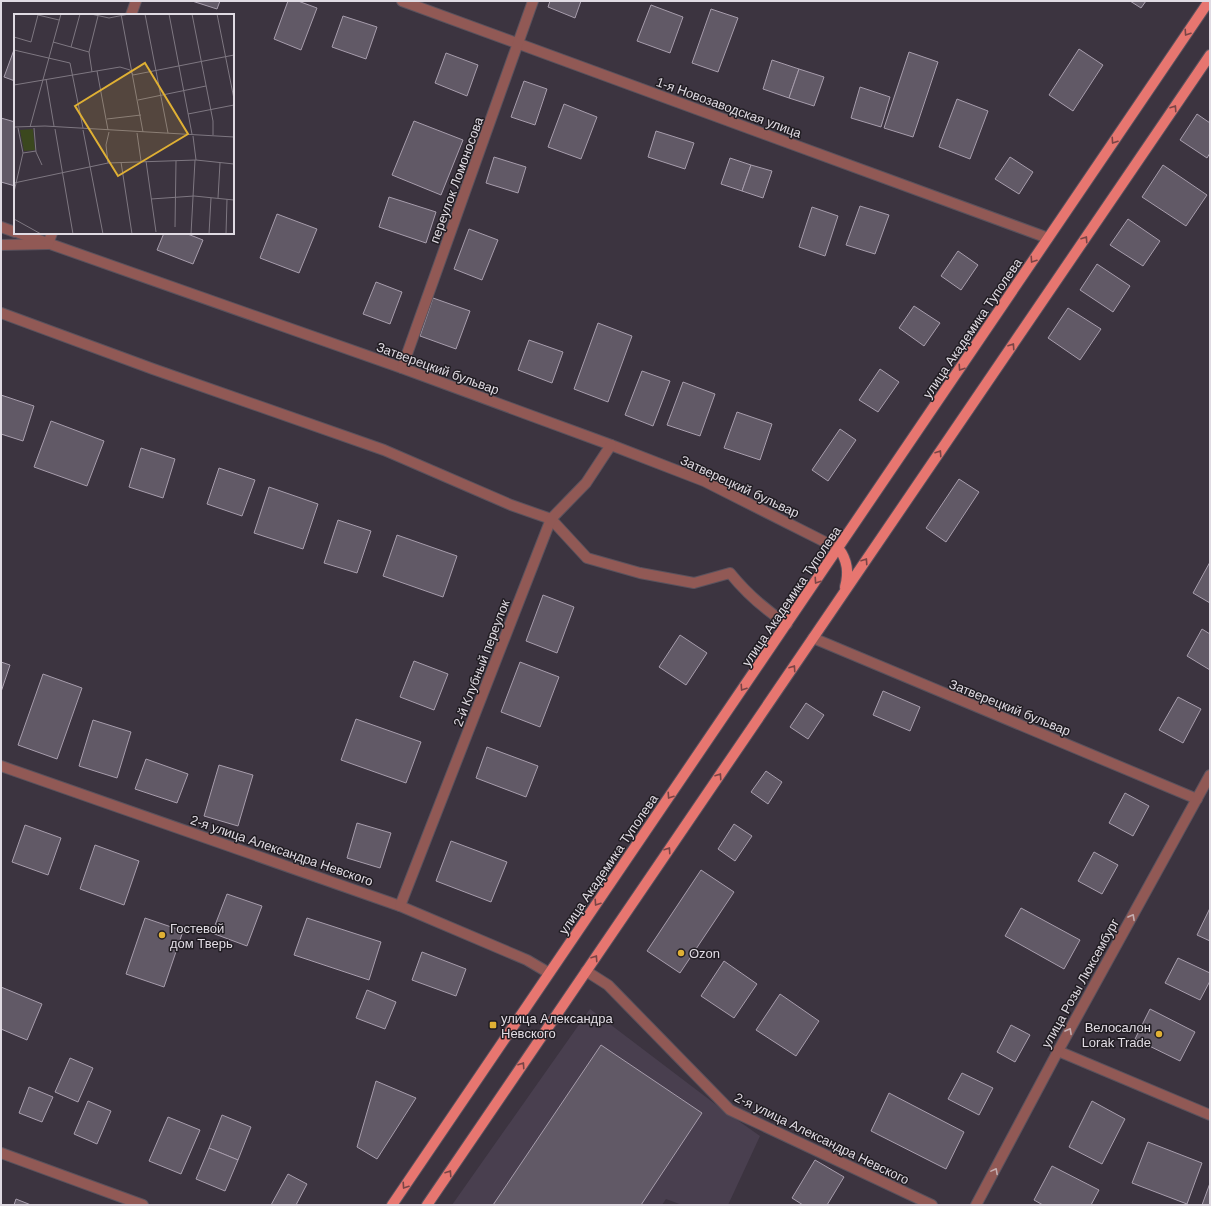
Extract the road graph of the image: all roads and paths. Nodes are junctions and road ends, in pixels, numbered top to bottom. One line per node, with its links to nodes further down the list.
1 (136, 1): 5 (street)
2 (402, 1): 6 (street, 1-я Новозаводская улица)
3 (533, 1): 6 (street, переулок Ломоносова)
4 (1209, 1): 12 (main road, улица Академика Туполева, one-way to 12)
5 (131, 14)
6 (518, 44): 12 (street, 1-я Новозаводская улица); 16 (street, переулок Ломоносова)
7 (1210, 55): 20 (main road, one-way to 7)
8 (1, 227): 9 (street)
9 (14, 232)
10 (22, 234): 14 (street, Затверецкий бульвар)
11 (52, 234): 14 (street)
12 (1048, 238): 19 (main road, улица Академика Туполева, one-way to 19)
13 (1, 244): 14 (street)
14 (48, 244): 16 (street, Затверецкий бульвар)
15 (1, 313): 18 (street)
16 (402, 368): 17 (street, Затверецкий бульвар)
17 (611, 445): 18 (street, 2-й Клубный переулок); 19 (street, Затверецкий бульвар)
18 (550, 519): 21 (street); 26 (street, 2-й Клубный переулок)
19 (839, 549): 20 (main road); 21 (main road, улица Академика Туполева, one-way to 21)
20 (844, 593): 22 (main road)
21 (787, 624): 28 (main road, улица Академика Туполева, one-way to 28)
22 (813, 638): 25 (street, Затверецкий бульвар); 27 (main road, one-way to 22)
23 (1, 766): 26 (street, 2-я улица Александра Невского)
24 (1210, 775): 25 (street, улица Розы Люксембург)
25 (1197, 799): 29 (street, улица Розы Люксембург, one-way to 25)
26 (400, 906): 28 (street, 2-я улица Александра Невского)
27 (586, 971): 34 (main road, one-way to 27); 35 (street, 2-я улица Александра Невского)
28 (549, 973): 33 (main road, улица Академика Туполева, one-way to 33)
29 (1058, 1051): 30 (street); 36 (street, улица Розы Люксембург, one-way to 29)
30 (1210, 1115)
31 (1, 1153): 32 (street)
32 (143, 1205)
33 (392, 1205)
34 (427, 1205)
35 (932, 1205)
36 (976, 1205)

